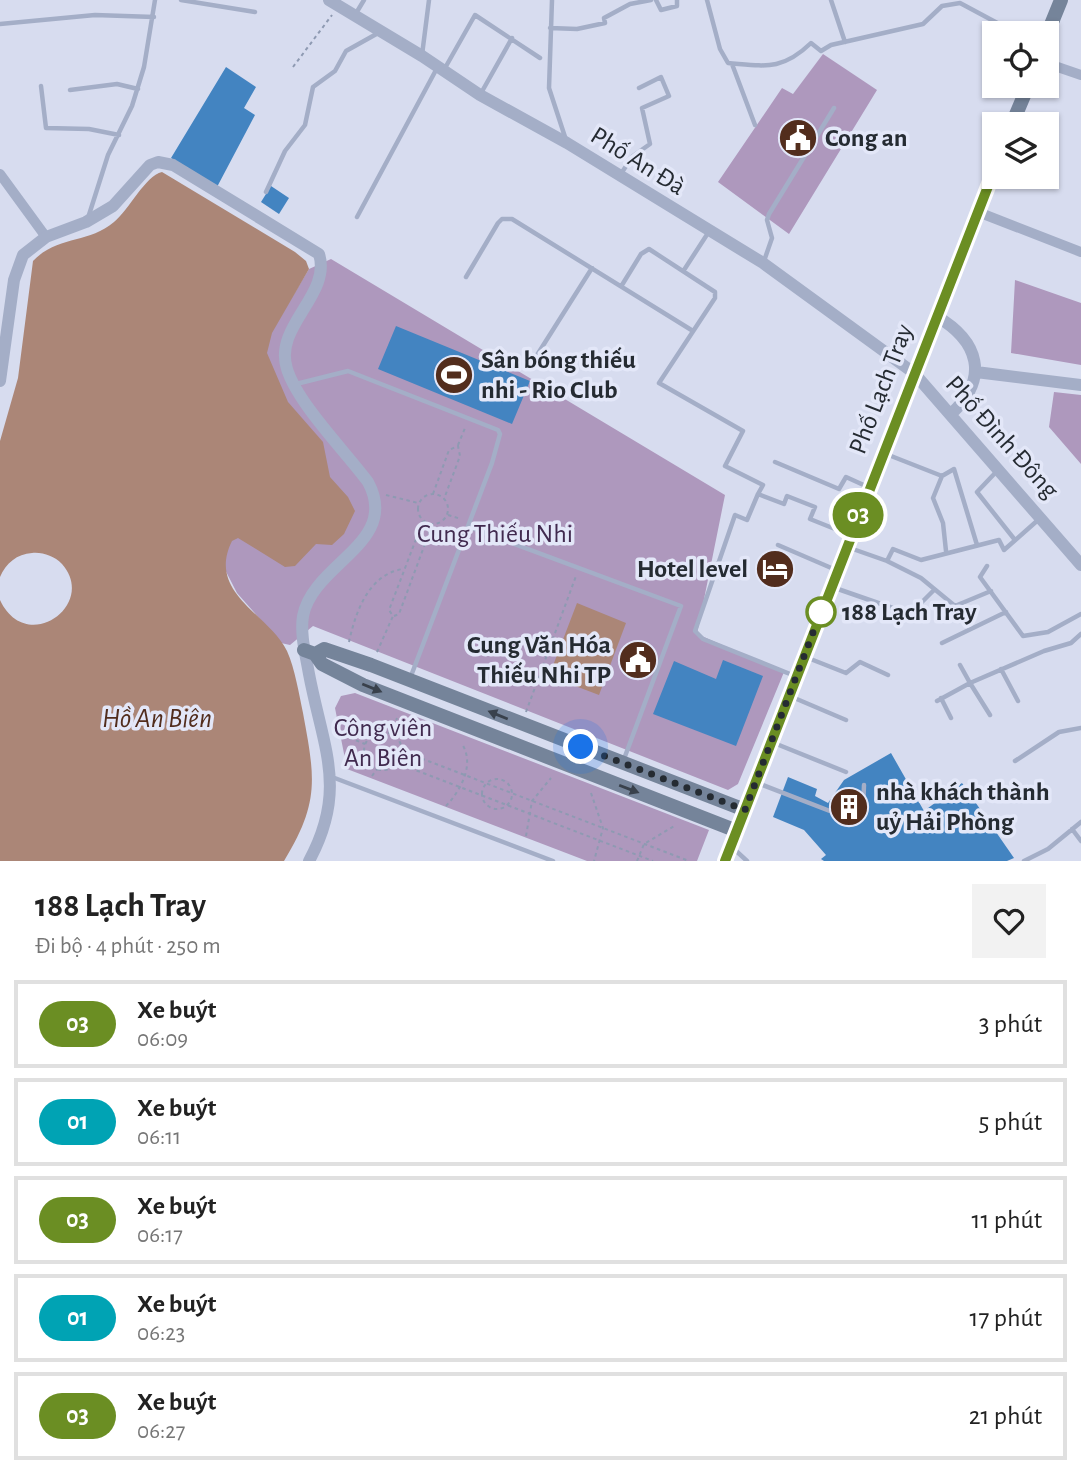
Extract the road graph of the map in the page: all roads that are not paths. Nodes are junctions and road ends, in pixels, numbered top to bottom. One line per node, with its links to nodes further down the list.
1 (155, 0): 15 (lane)
2 (181, 0): 13 (lane)
3 (364, 0): 14 (lane)
4 (429, 0): 23 (lane)
5 (552, 0): 19 (lane)
6 (654, 0): 7 (lane); 12 (lane)
7 (677, 0)
8 (707, 0): 25 (lane)
9 (831, 0): 22 (lane)
10 (1062, 0): 17 (main road)
11 (334, 2): 14 (street, Phố An Đà)
12 (629, 2): 19 (lane)
13 (255, 12)
14 (355, 15): 20 (street, Phố An Đà)
15 (154, 17): 18 (lane); 31 (lane)
16 (994, 21): 22 (lane)
17 (1053, 21)
18 (0, 24)
19 (550, 28): 37 (lane)
20 (381, 32): 23 (street, Phố An Đà); 41 (lane)
21 (512, 38): 24 (lane); 27 (lane); 33 (lane)
22 (845, 42): 25 (lane)
23 (422, 56): 27 (street, Phố An Đà)
24 (540, 58)
25 (732, 64): 35 (lane)
26 (1059, 67): 28 (street)
27 (440, 70): 33 (street, Phố An Đà); 43 (lane)
28 (1081, 75)
29 (41, 86): 36 (lane)
30 (639, 88): 39 (lane)
31 (138, 89): 32 (lane); 36 (lane)
32 (70, 90)
33 (480, 95): 37 (street, Phố An Đà)
34 (834, 108): 48 (lane)
35 (755, 125)
36 (119, 135): 44 (lane)
37 (567, 143): 39 (street, Phố An Đà)
38 (0, 174): 46 (street)
39 (620, 176): 45 (street, Phố An Đà)
40 (987, 189): 42 (main road, Phố Lạch Tray)
41 (265, 192)
42 (978, 212): 47 (street); 53 (main road, Phố Lạch Tray)
43 (357, 217)
44 (86, 222): 46 (street); 59 (street)
45 (709, 232): 48 (street, Phố An Đà); 50 (lane)
46 (46, 237): 58 (street)
47 (1081, 252)
48 (763, 263): 57 (street, Phố An Đà)
49 (592, 268): 51 (lane); 52 (lane); 55 (lane)
50 (684, 270): 52 (lane); 54 (lane)
51 (466, 277)
52 (622, 285): 54 (lane)
53 (936, 316): 56 (street); 57 (main road, Phố Lạch Tray)
54 (693, 331): 67 (lane)
55 (532, 363)
56 (976, 372): 60 (street); 61 (street)
57 (914, 373): 61 (street, Phố Đình Đông); 62 (main road, Phố Lạch Tray)
58 (0, 382)
59 (294, 385): 69 (lane); 86 (street)
60 (1081, 385)
61 (951, 414): 64 (street, Phố Đình Đông)
62 (883, 453): 65 (lane); 66 (main road, Phố Lạch Tray)
63 (775, 462): 66 (lane)
64 (1000, 468): 68 (street, Phố Đình Đông); 70 (lane)
65 (942, 476): 73 (lane); 74 (lane)
66 (869, 488): 71 (main road, Phố Lạch Tray)
67 (758, 494): 71 (lane); 91 (lane)
68 (1042, 517): 70 (lane); 76 (street, Phố Đình Đông)
69 (469, 527): 92 (lane); 104 (lane)
70 (1015, 540): 73 (lane)
71 (849, 541): 75 (lane); 78 (main road, Phố Lạch Tray)
72 (778, 545): 78 (lane)
73 (977, 545): 74 (lane)
74 (946, 551): 75 (lane)
75 (887, 561): 80 (lane)
76 (1081, 565)
77 (987, 566): 81 (lane)
78 (837, 570): 79 (main road, Phố Lạch Tray)
79 (831, 586): 80 (lane); 87 (main road, Phố Lạch Tray)
80 (933, 591): 81 (lane)
81 (991, 591): 82 (lane)
82 (1006, 611): 83 (lane); 85 (lane)
83 (1081, 614)
84 (1081, 634): 89 (lane)
85 (942, 643)
86 (310, 652): 92 (main road); 102 (main road, one-way to 102); 106 (street)
87 (804, 656): 90 (lane); 91 (main road, Phố Lạch Tray)
88 (960, 665): 93 (lane)
89 (1001, 669): 93 (lane); 95 (lane)
90 (888, 675)
91 (795, 676): 94 (main road, Phố Lạch Tray)
92 (410, 681): 99 (main road, one-way to 92)
93 (970, 683): 96 (lane); 97 (lane)
94 (788, 695): 98 (lane); 101 (main road, Phố Lạch Tray)
95 (1018, 701)
96 (990, 715)
97 (951, 718)
98 (846, 720)
99 (524, 726): 102 (main road); 104 (main road)
100 (1081, 728): 103 (lane)
101 (770, 741): 105 (lane); 107 (main road, Phố Lạch Tray)
102 (516, 745): 112 (main road, one-way to 112)
103 (1015, 761)
104 (622, 763): 109 (main road)
105 (846, 772)
106 (331, 777): 115 (street); 116 (lane)
107 (756, 782): 108 (lane); 109 (main road, Phố Lạch Tray)
108 (864, 785)
109 (745, 810): 112 (main road, Phố Lạch Tray)
110 (1081, 822): 111 (lane)
111 (1072, 829): 113 (lane); 119 (lane)
112 (737, 831): 114 (main road, Phố Lạch Tray)
113 (1081, 841)
114 (731, 846): 117 (main road, Phố Lạch Tray); 118 (lane)
115 (309, 861)
116 (553, 861)
117 (725, 861)
118 (747, 861)
119 (1024, 861)

